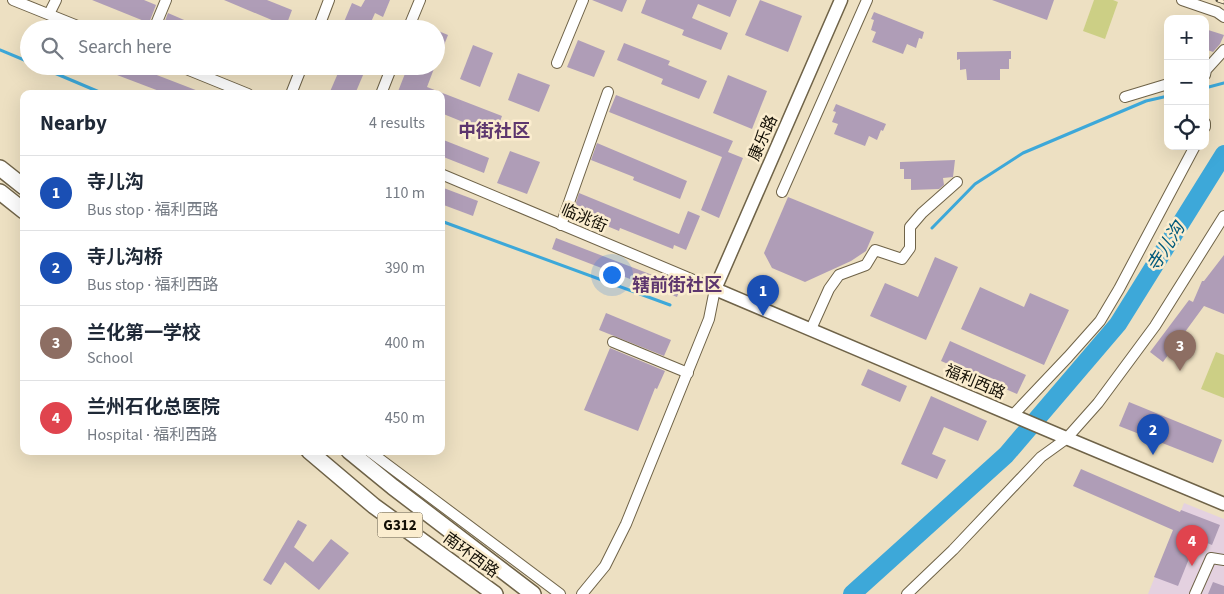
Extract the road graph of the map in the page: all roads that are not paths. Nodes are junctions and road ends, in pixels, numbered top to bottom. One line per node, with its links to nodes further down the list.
1 (13, 0): 10 (street)
2 (56, 0): 10 (street)
3 (166, 0): 13 (street)
4 (329, 0): 14 (street)
5 (420, 0): 15 (street)
6 (583, 0): 17 (street)
7 (841, 0): 38 (main road, 康乐路)
8 (867, 0): 34 (street)
9 (1182, 0): 11 (street)
10 (49, 14): 12 (street)
11 (1224, 17)
12 (63, 20)
13 (158, 20)
14 (321, 20)
15 (412, 20)
16 (1224, 50): 18 (street)
17 (557, 63)
18 (1209, 67)
19 (201, 75): 23 (street)
20 (298, 75): 24 (street)
21 (388, 75): 25 (street)
22 (1164, 85): 27 (street)
23 (238, 90)
24 (293, 90)
25 (383, 90)
26 (608, 92): 37 (street)
27 (1125, 97)
28 (1193, 150): 42 (street)
29 (0, 168): 32 (highway)
30 (445, 176): 37 (street, 临洮街)
31 (957, 182): 39 (street)
32 (20, 184)
33 (0, 192): 35 (highway)
34 (782, 192)
35 (20, 208)
36 (1224, 216): 43 (street)
37 (561, 225): 38 (street, 临洮街)
38 (714, 289): 39 (main road, 福利西路); 41 (street)
39 (811, 329): 42 (main road, 福利西路)
40 (613, 342): 41 (street)
41 (688, 373): 52 (street)
42 (1016, 417): 43 (main road, 福利西路)
43 (1062, 437): 47 (main road, 福利西路); 53 (street)
44 (315, 455): 49 (highway, 南环西路 / G312)
45 (354, 455): 50 (highway, 南环西路 / G312)
46 (374, 455): 51 (street)
47 (1224, 504)
48 (1224, 560): 54 (street)
49 (495, 594)
50 (533, 594)
51 (560, 594)
52 (582, 594)
53 (907, 594)
54 (1195, 594)

